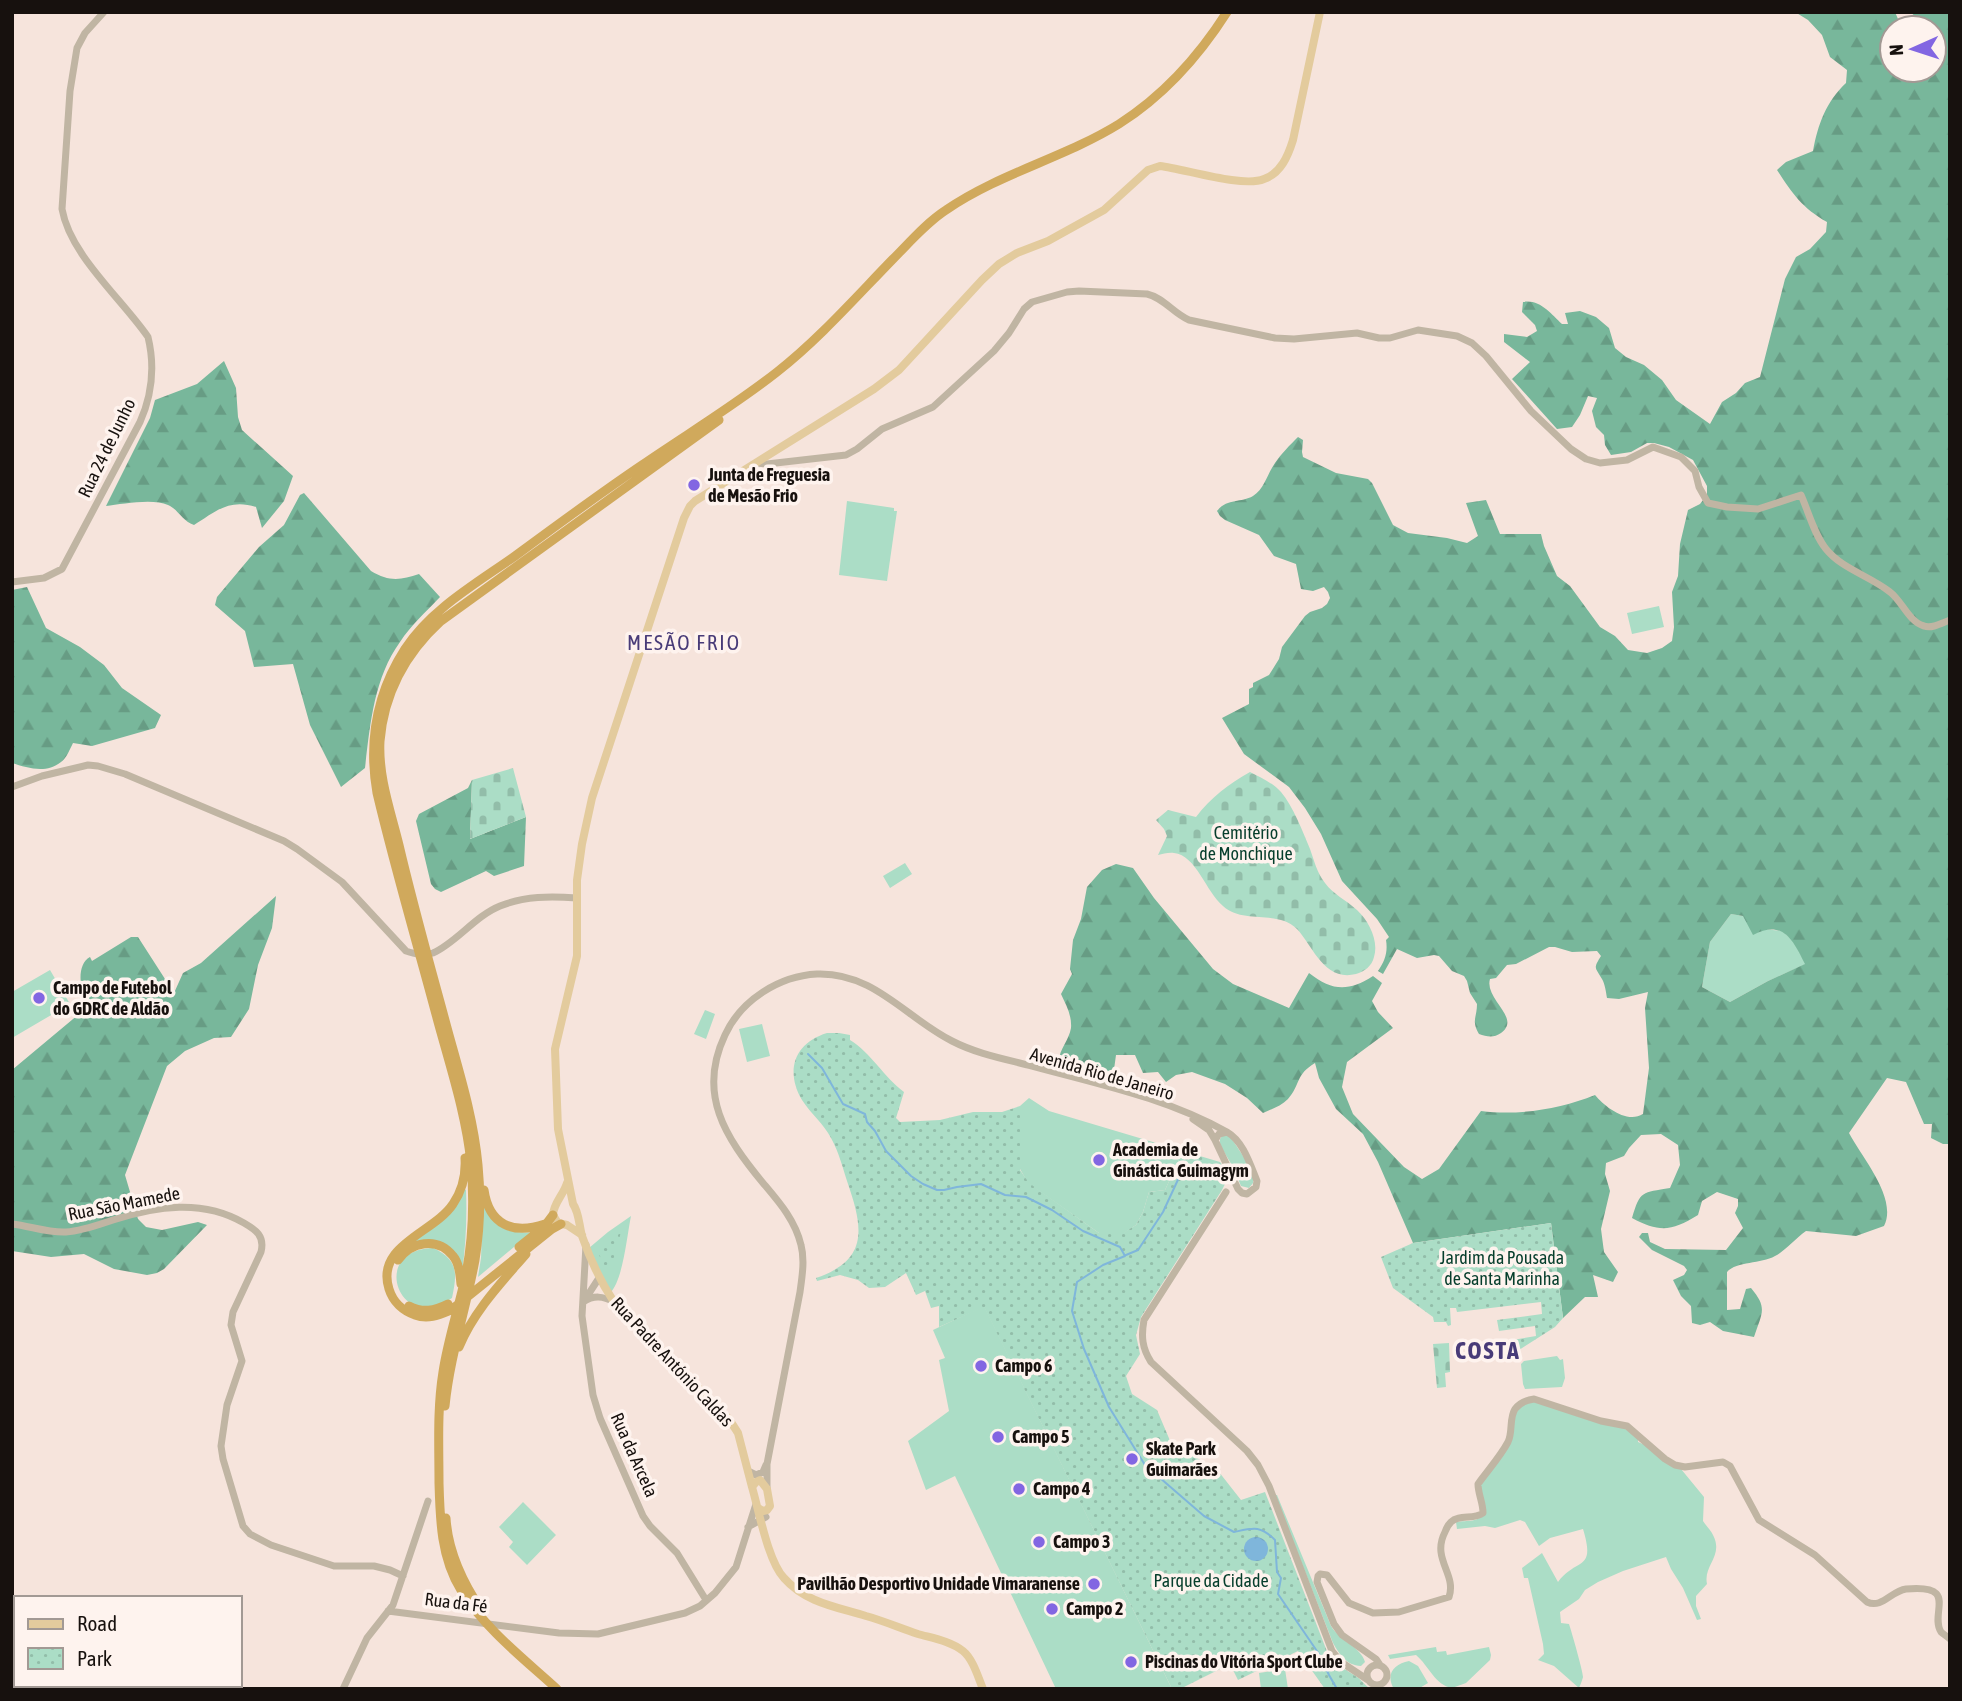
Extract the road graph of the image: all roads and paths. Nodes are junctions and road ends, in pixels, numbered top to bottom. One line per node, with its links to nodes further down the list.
1 (104, 12): 6 (street, Rua 24 de Junho)
2 (1230, 12): 10 (highway)
3 (1320, 12): 4 (main road)
4 (774, 457): 5 (main road); 5 (street); 7 (street)
5 (755, 462): 9 (main road)
6 (12, 582)
7 (1950, 620)
8 (12, 787): 9 (street)
9 (577, 898): 15 (main road)
10 (419, 939): 14 (highway); 14 (highway)
11 (972, 1050): 12 (street); 13 (street, Avenida Rio de Janeiro); 34 (street)
12 (1227, 1132): 13 (street); 13 (street)
13 (1215, 1140)
14 (471, 1164): 22 (highway); 25 (highway); 27 (highway); 32 (highway)
15 (568, 1180): 17 (main road); 18 (main road)
16 (1226, 1192): 46 (street)
17 (558, 1203): 18 (main road); 19 (main road)
18 (573, 1204): 20 (main road)
19 (553, 1215): 22 (highway); 23 (main road)
20 (577, 1215): 23 (main road); 24 (main road, Rua Padre António Caldas)
21 (12, 1224): 39 (street, Rua São Mamede)
22 (546, 1224): 27 (highway)
23 (564, 1225): 24 (main road); 25 (highway)
24 (582, 1235): 26 (main road, Rua Padre António Caldas)
25 (539, 1240): 33 (highway)
26 (586, 1245): 28 (main road, Rua Padre António Caldas); 29 (street, Rua da Arcela)
27 (463, 1275): 32 (highway)
28 (599, 1278): 29 (street); 30 (main road, Rua Padre António Caldas); 31 (street)
29 (583, 1286): 31 (street, Rua da Arcela)
30 (614, 1301): 31 (street); 34 (main road, Rua Padre António Caldas)
31 (583, 1302): 40 (street, Rua da Arcela)
32 (459, 1315): 33 (highway); 49 (highway)
33 (449, 1370): 50 (highway)
34 (760, 1477): 35 (main road); 35 (street); 37 (main road)
35 (766, 1489): 37 (main road)
36 (428, 1501): 39 (street)
37 (762, 1514): 38 (street); 38 (street); 51 (main road)
38 (748, 1528): 40 (street)
39 (403, 1576): 41 (street)
40 (706, 1600): 41 (street, Rua da Fé)
41 (388, 1611): 48 (street)
42 (1950, 1639): 43 (street)
43 (1370, 1655): 44 (street); 45 (street)
44 (1380, 1665): 45 (street); 47 (street)
45 (1369, 1668): 46 (street); 47 (street)
46 (1354, 1670): 47 (street)
47 (1368, 1680)
48 (344, 1689)
49 (557, 1689)
50 (564, 1689)
51 (983, 1689)

